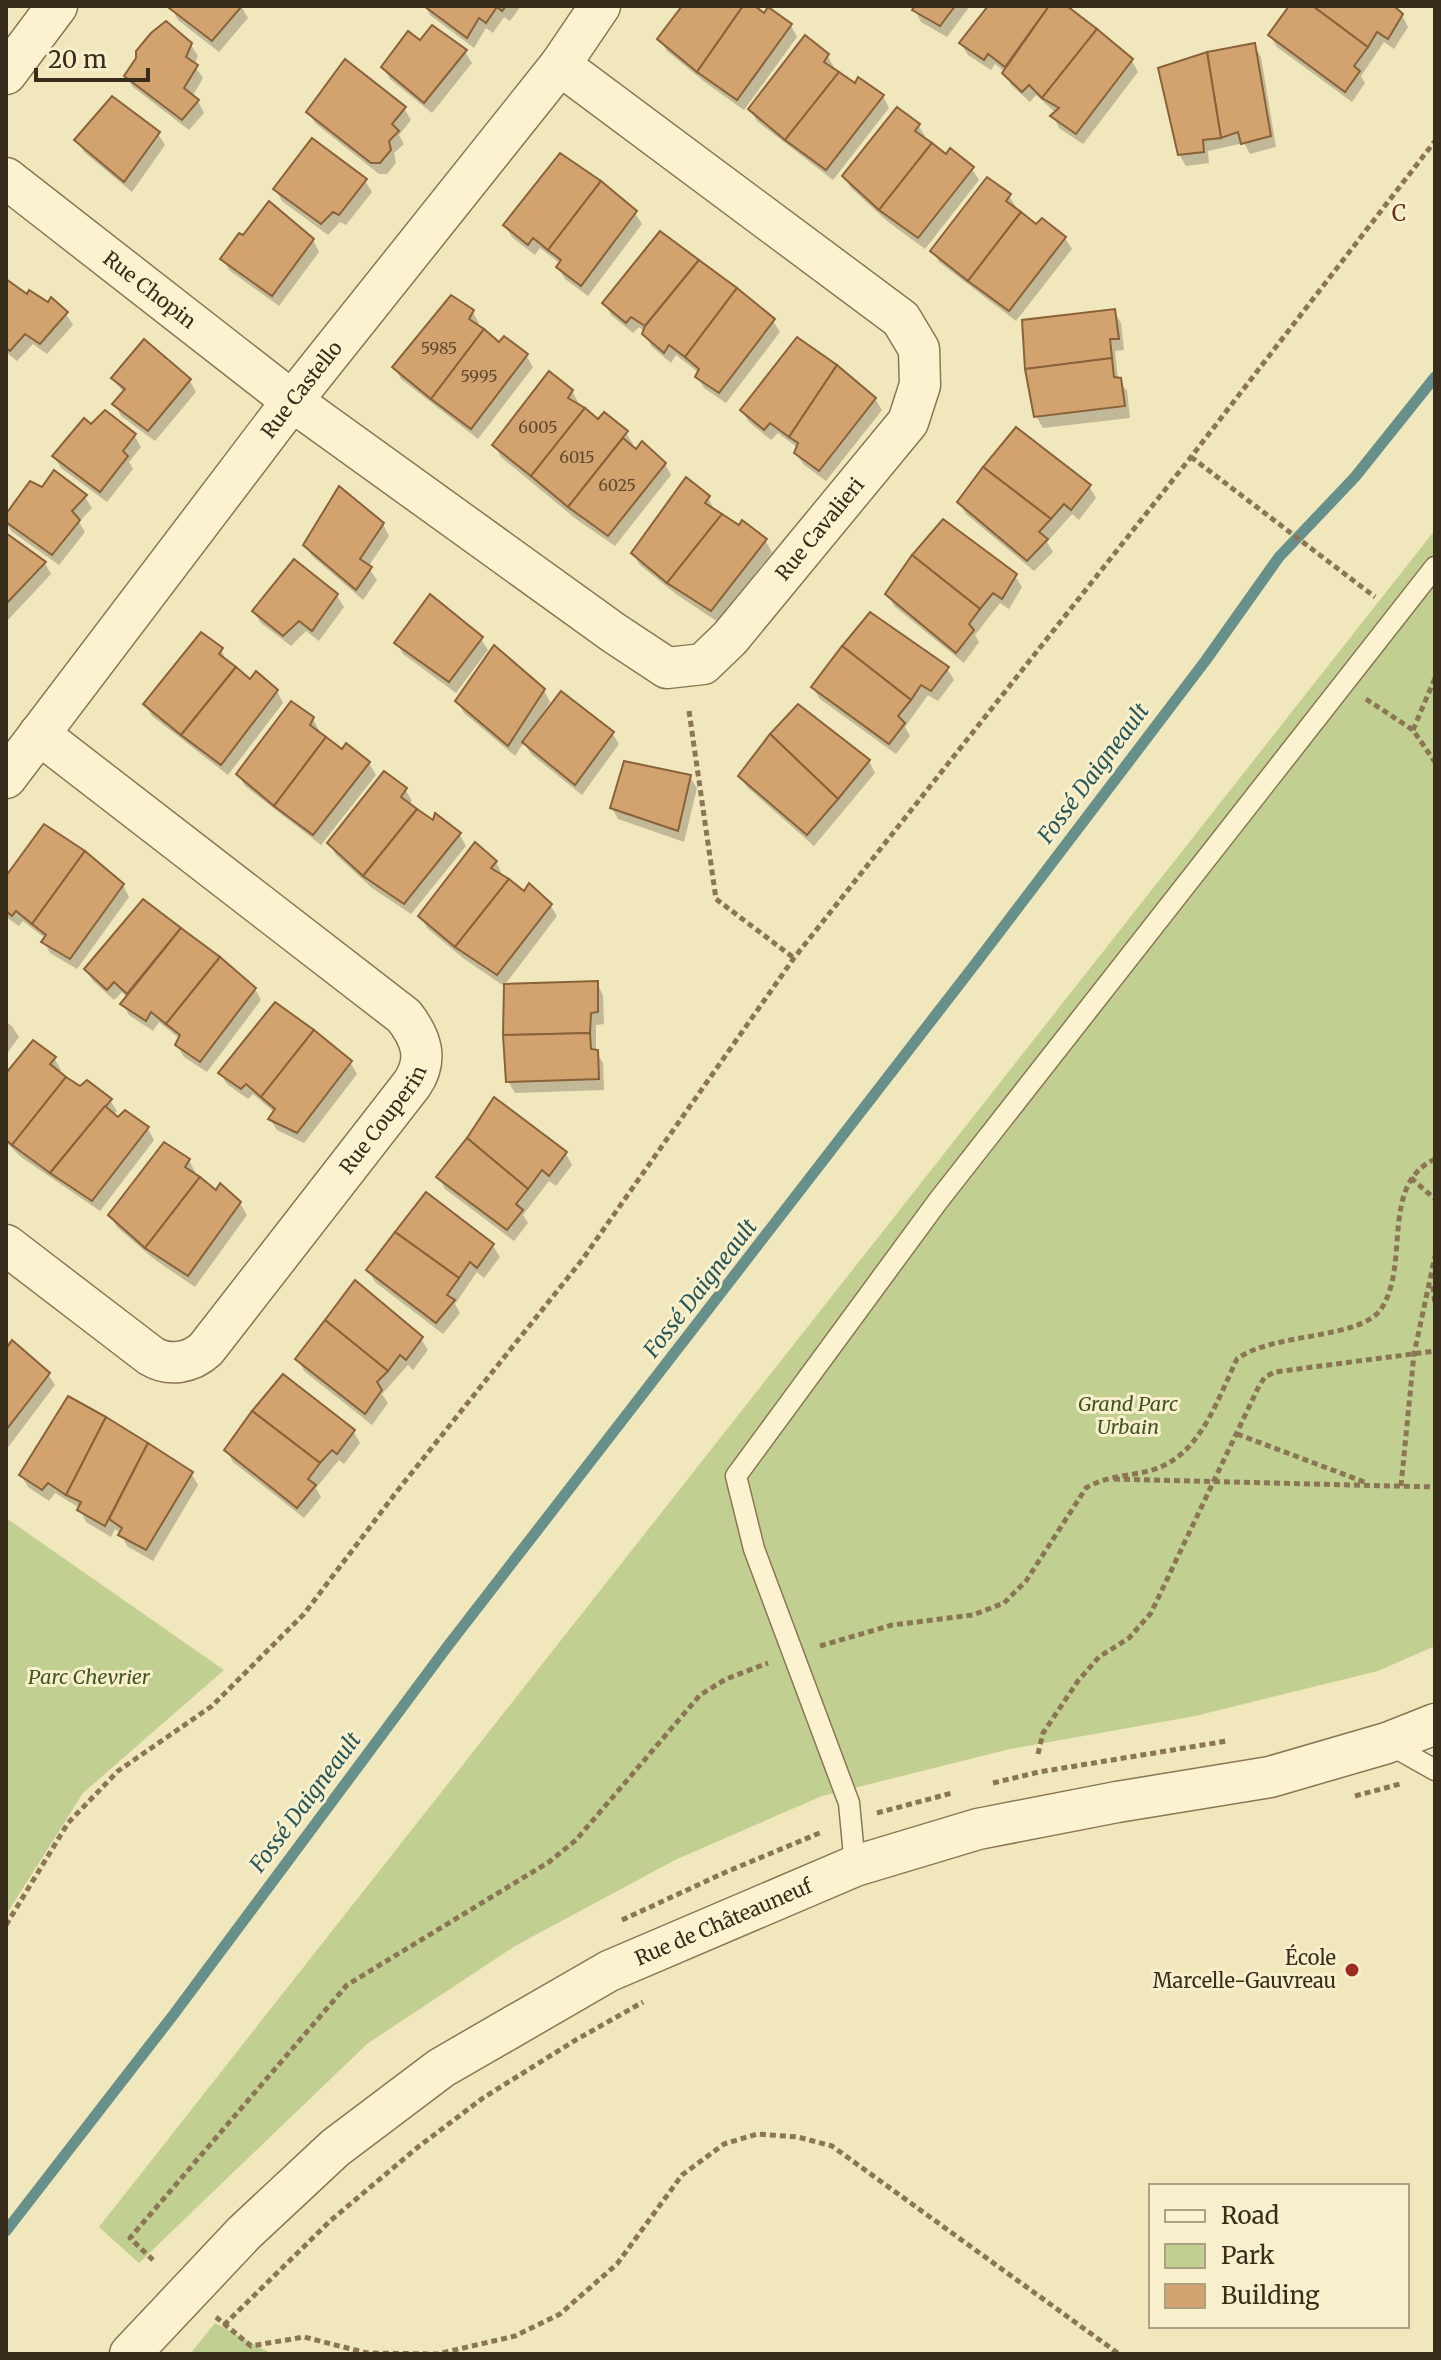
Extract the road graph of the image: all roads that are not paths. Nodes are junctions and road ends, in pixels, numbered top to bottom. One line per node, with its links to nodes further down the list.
1 (57, 6): 4 (street)
2 (600, 6): 3 (street, Rue Castello)
3 (560, 65): 6 (street, Rue Castello); 6 (street, Rue Cavalieri)
4 (6, 74)
5 (6, 178): 6 (street, Rue Chopin)
6 (292, 401): 8 (street, Rue Castello)
7 (1435, 567): 14 (lane)
8 (39, 734): 9 (street, Rue Castello); 10 (street, Rue Couperin)
9 (6, 778)
10 (6, 1245)
11 (1435, 1724): 12 (street, Rue de Châteauneuf)
12 (1387, 1743): 13 (lane); 14 (street, Rue de Châteauneuf)
13 (1435, 1770)
14 (855, 1866): 15 (street, Rue de Châteauneuf)
15 (130, 2354)

